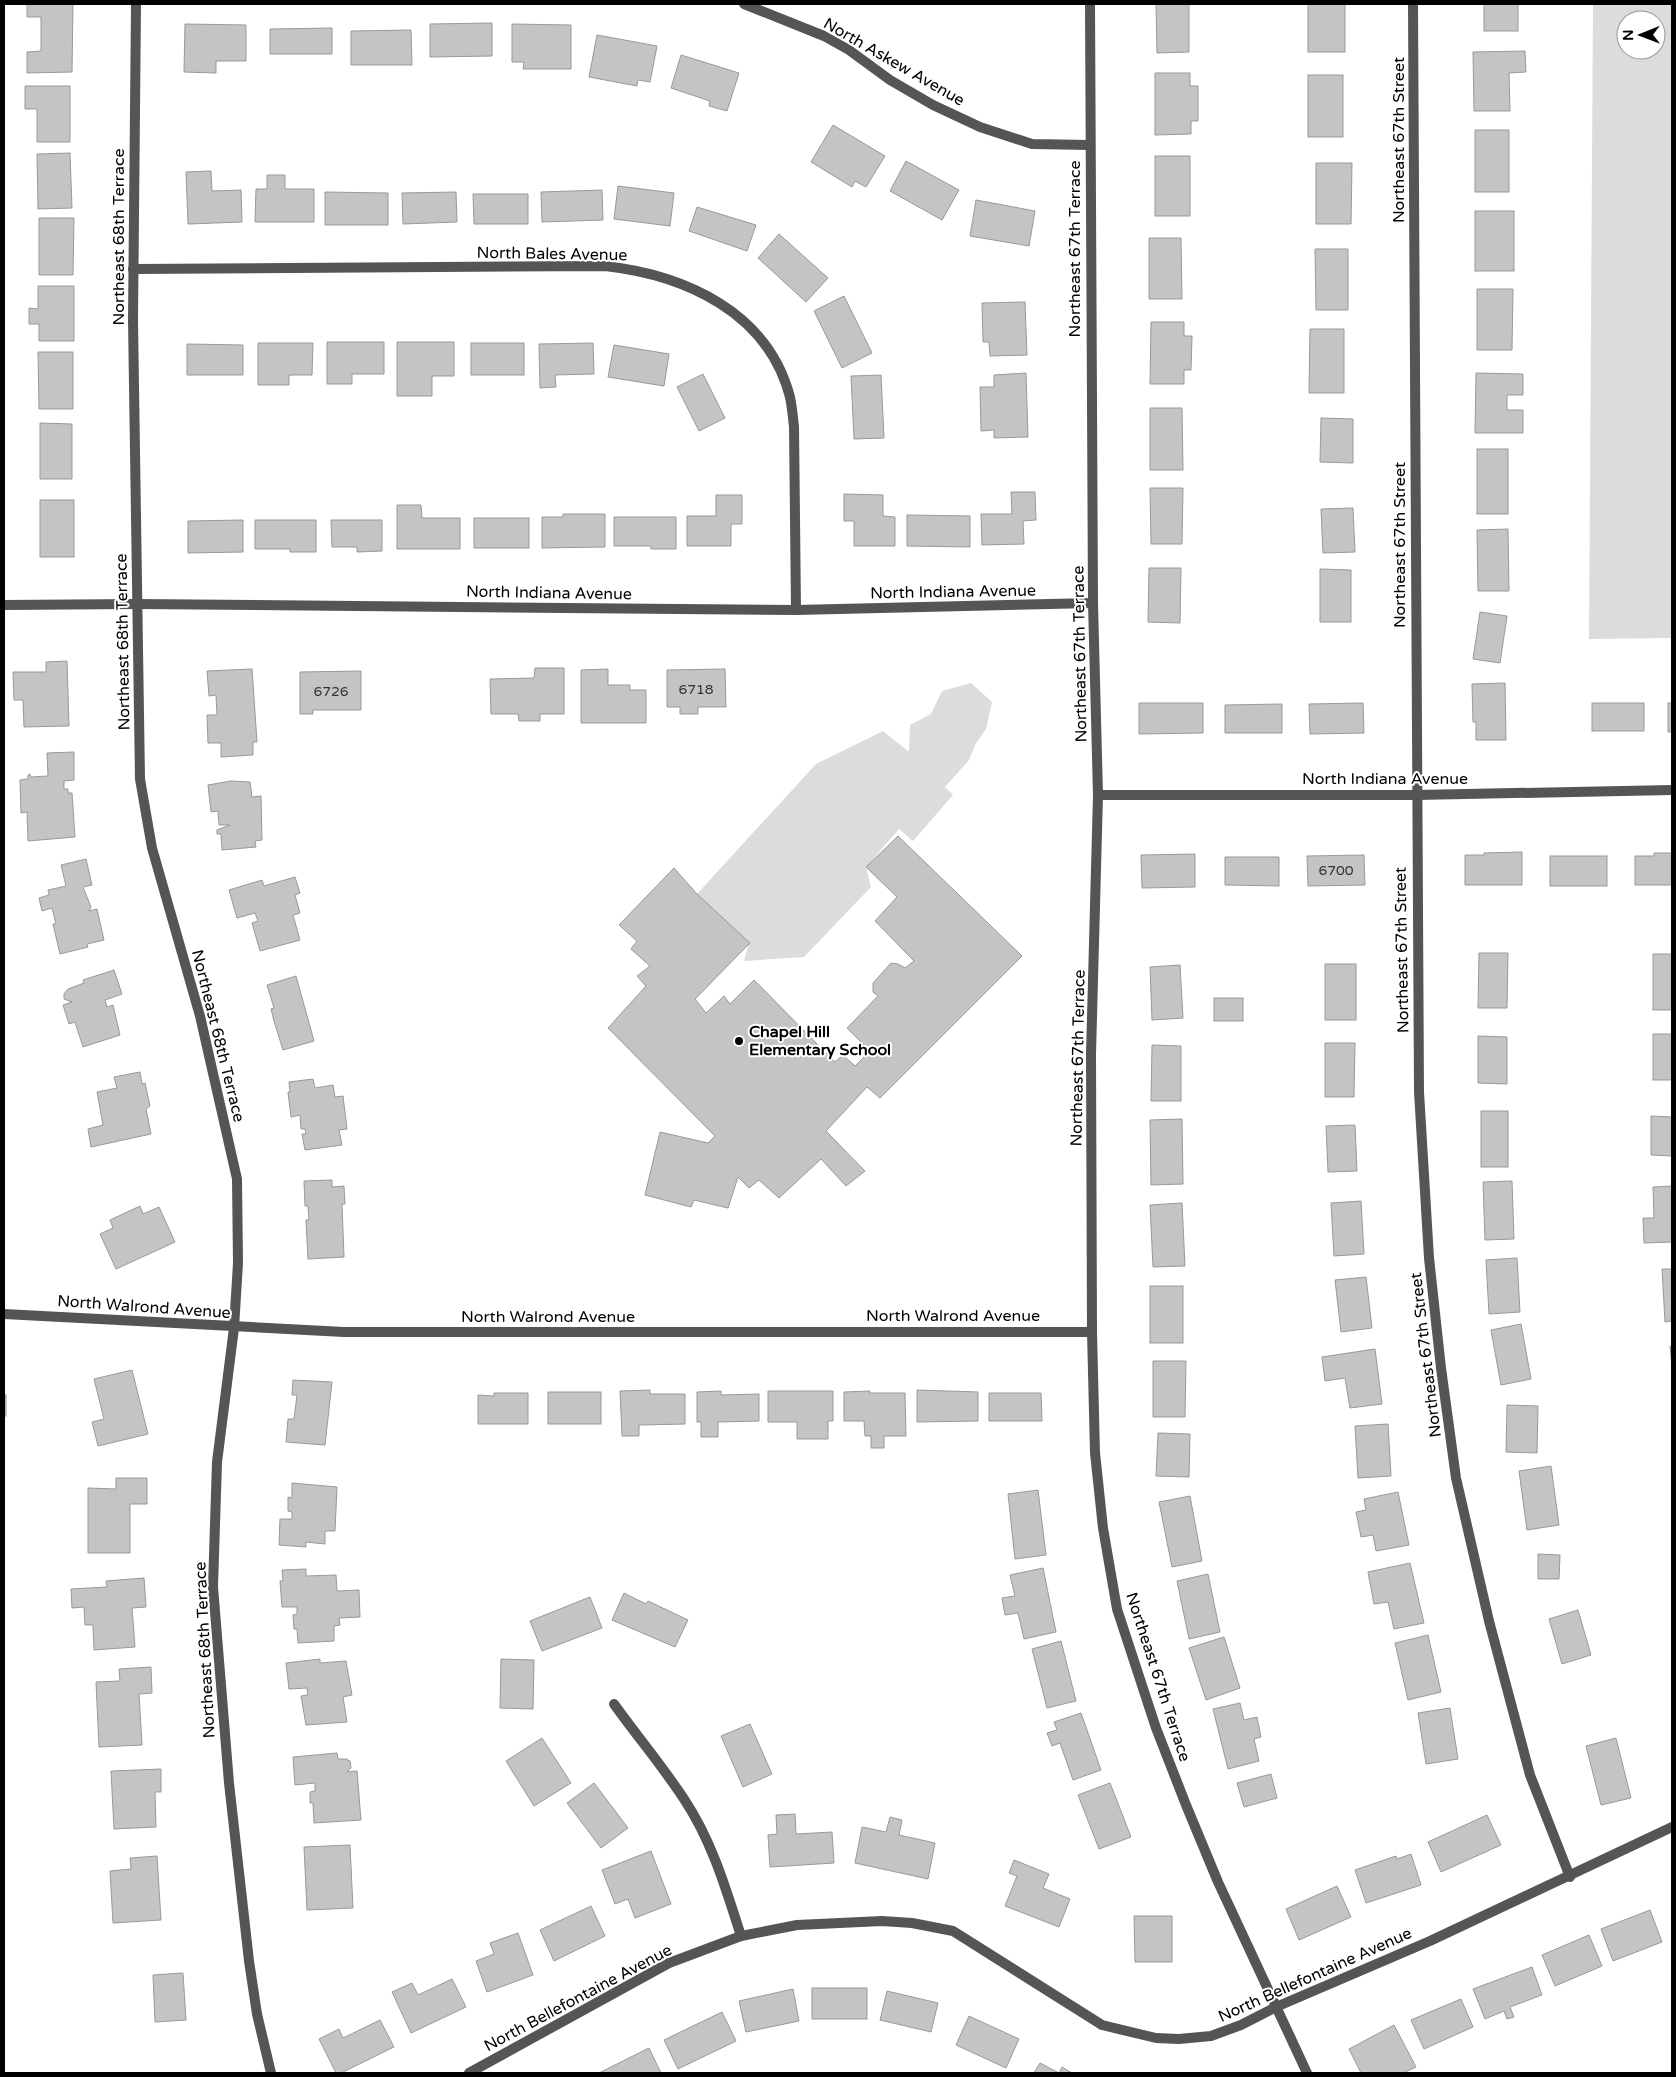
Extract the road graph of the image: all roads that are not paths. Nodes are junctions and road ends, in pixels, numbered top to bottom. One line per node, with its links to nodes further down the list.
1 (136, 4): 6 (street, Northeast 68th Terrace)
2 (744, 4): 5 (street, North Askew Avenue)
3 (1090, 4): 5 (street, Northeast 67th Terrace)
4 (1413, 4): 13 (street, Northeast 67th Street)
5 (1090, 145): 7 (street, Northeast 67th Terrace)
6 (133, 269): 8 (street, Northeast 68th Terrace); 10 (street, North Bales Avenue)
7 (1093, 603): 10 (street, North Indiana Avenue); 12 (street, Northeast 67th Terrace)
8 (136, 604): 9 (street, North Indiana Avenue); 10 (street, North Indiana Avenue); 15 (street, Northeast 68th Terrace)
9 (4, 605)
10 (796, 610)
11 (1672, 790): 13 (street, North Indiana Avenue)
12 (1098, 795): 13 (street, North Indiana Avenue); 16 (street, Northeast 67th Terrace)
13 (1416, 795): 19 (street, Northeast 67th Street)
14 (4, 1314): 15 (street, North Walrond Avenue)
15 (234, 1328): 16 (street, North Walrond Avenue); 22 (street, Northeast 68th Terrace)
16 (1092, 1332): 21 (street, Northeast 67th Terrace)
17 (614, 1704): 20 (street)
18 (1672, 1827): 19 (street, North Bellefontaine Avenue)
19 (1570, 1877): 21 (street, North Bellefontaine Avenue)
20 (741, 1936): 21 (street, North Bellefontaine Avenue); 23 (street, North Bellefontaine Avenue)
21 (1276, 2007): 24 (street, Northeast 67th Terrace)
22 (271, 2073)
23 (469, 2073)
24 (1307, 2073)

